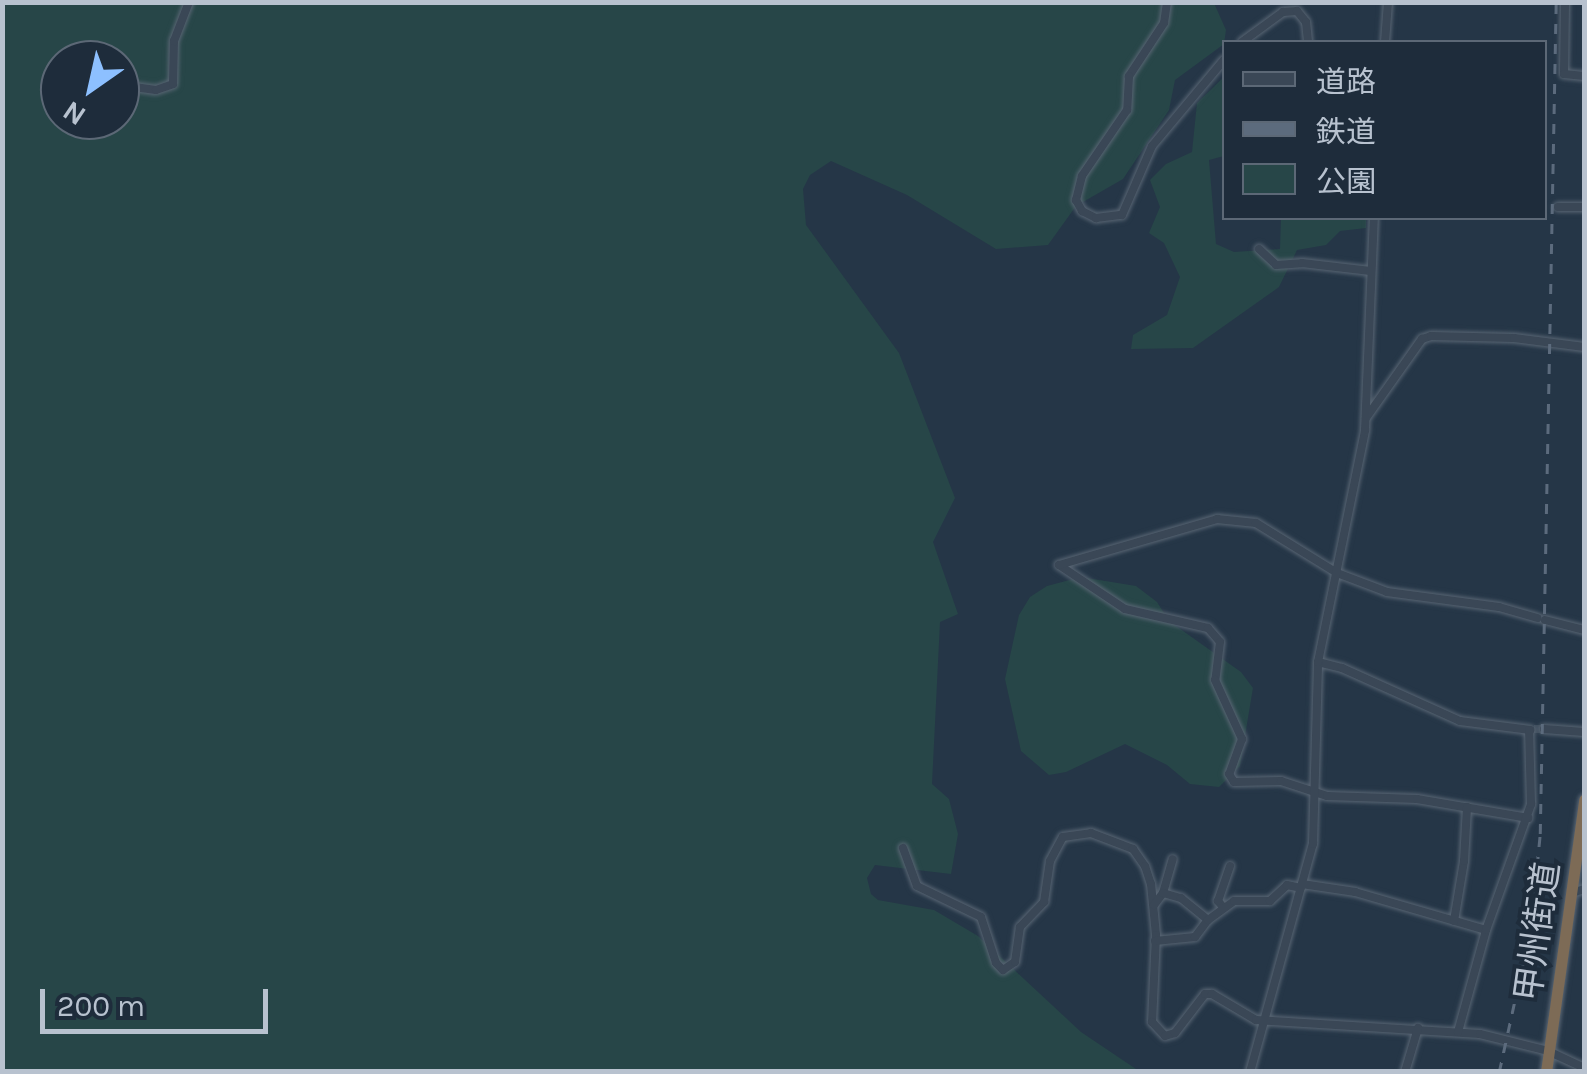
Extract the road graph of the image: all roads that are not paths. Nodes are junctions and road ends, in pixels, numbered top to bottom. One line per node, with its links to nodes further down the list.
1 (190, 2): 10 (street)
2 (1167, 2): 8 (street)
3 (1388, 2): 7 (street)
4 (1565, 2): 9 (street)
5 (1245, 40): 6 (street)
6 (1308, 40)
7 (1385, 40)
8 (1222, 62)
9 (1584, 76)
10 (140, 88)
11 (1558, 207): 12 (street)
12 (1584, 207)
13 (1374, 220): 15 (street)
14 (1259, 249): 15 (street)
15 (1371, 271): 17 (street)
16 (1584, 347): 17 (street)
17 (1366, 418): 18 (street)
18 (1337, 572): 19 (street); 20 (street); 23 (street)
19 (1584, 630)
20 (1318, 662): 21 (street); 23 (street)
21 (1536, 730): 22 (street); 26 (street)
22 (1584, 732)
23 (1315, 792): 25 (street); 30 (street)
24 (1584, 800): 43 (highway, 甲州街道)
25 (1467, 807): 26 (street); 37 (street)
26 (1528, 818): 38 (street)
27 (903, 848): 34 (street)
28 (1173, 859): 33 (street)
29 (1230, 866): 35 (street)
30 (1301, 886): 35 (street); 37 (street); 40 (street)
31 (1584, 889): 32 (street)
32 (1574, 892)
33 (1163, 893): 34 (street); 36 (street)
34 (1154, 905): 39 (street)
35 (1223, 907): 36 (street)
36 (1208, 920): 39 (street)
37 (1454, 921): 38 (street)
38 (1486, 930): 42 (street)
39 (1155, 941): 40 (street)
40 (1263, 1018): 41 (street); 45 (street)
41 (1418, 1028): 42 (street); 46 (street)
42 (1458, 1032): 43 (street)
43 (1548, 1051): 44 (street); 47 (highway, 甲州街道)
44 (1584, 1068)
45 (1250, 1072)
46 (1406, 1072)
47 (1546, 1072)

